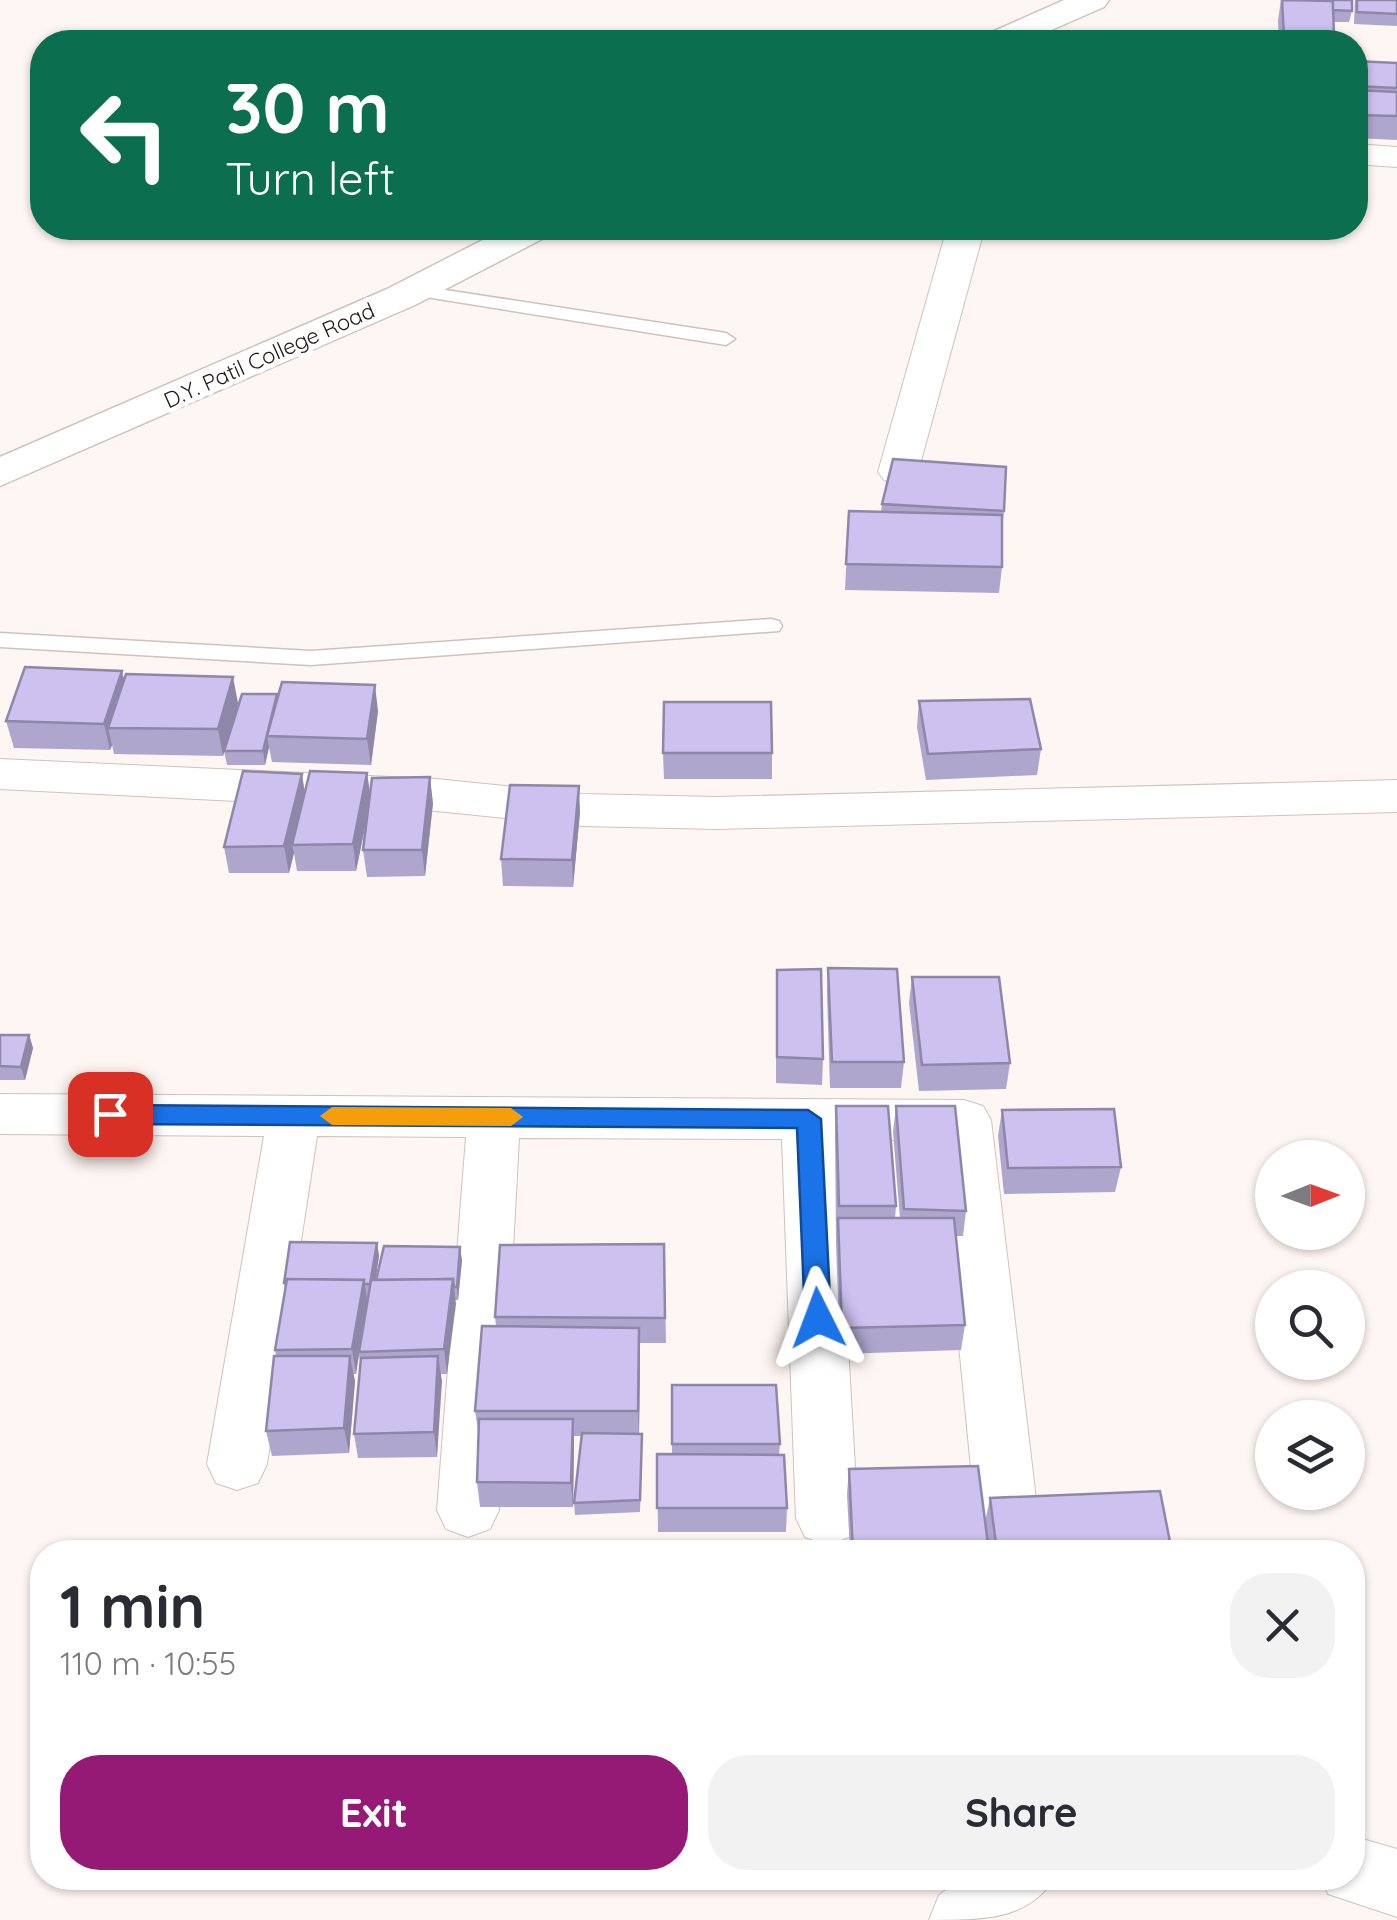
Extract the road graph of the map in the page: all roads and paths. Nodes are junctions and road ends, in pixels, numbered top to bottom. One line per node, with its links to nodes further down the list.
1 (1092, 0): 2 (street)
2 (1025, 30)
3 (1368, 155): 4 (street)
4 (1397, 157)
5 (511, 240): 7 (street, D.Y. Patil College Road)
6 (964, 240): 10 (street)
7 (414, 290): 8 (lane); 9 (street, D.Y. Patil College Road)
8 (726, 339)
9 (0, 472)
10 (898, 472)
11 (771, 626): 12 (lane)
12 (0, 640)
13 (0, 774): 14 (street)
14 (1397, 796)
15 (0, 1114): 16 (street)
16 (294, 1116): 17 (street); 19 (street)
17 (494, 1117): 18 (street); 21 (street)
18 (808, 1119): 20 (street); 22 (street)
19 (236, 1464)
20 (1005, 1499)
21 (468, 1510)
22 (827, 1518)
23 (1365, 1873): 24 (street)
24 (1397, 1882)
25 (1003, 1890): 26 (street)
26 (964, 1920)

